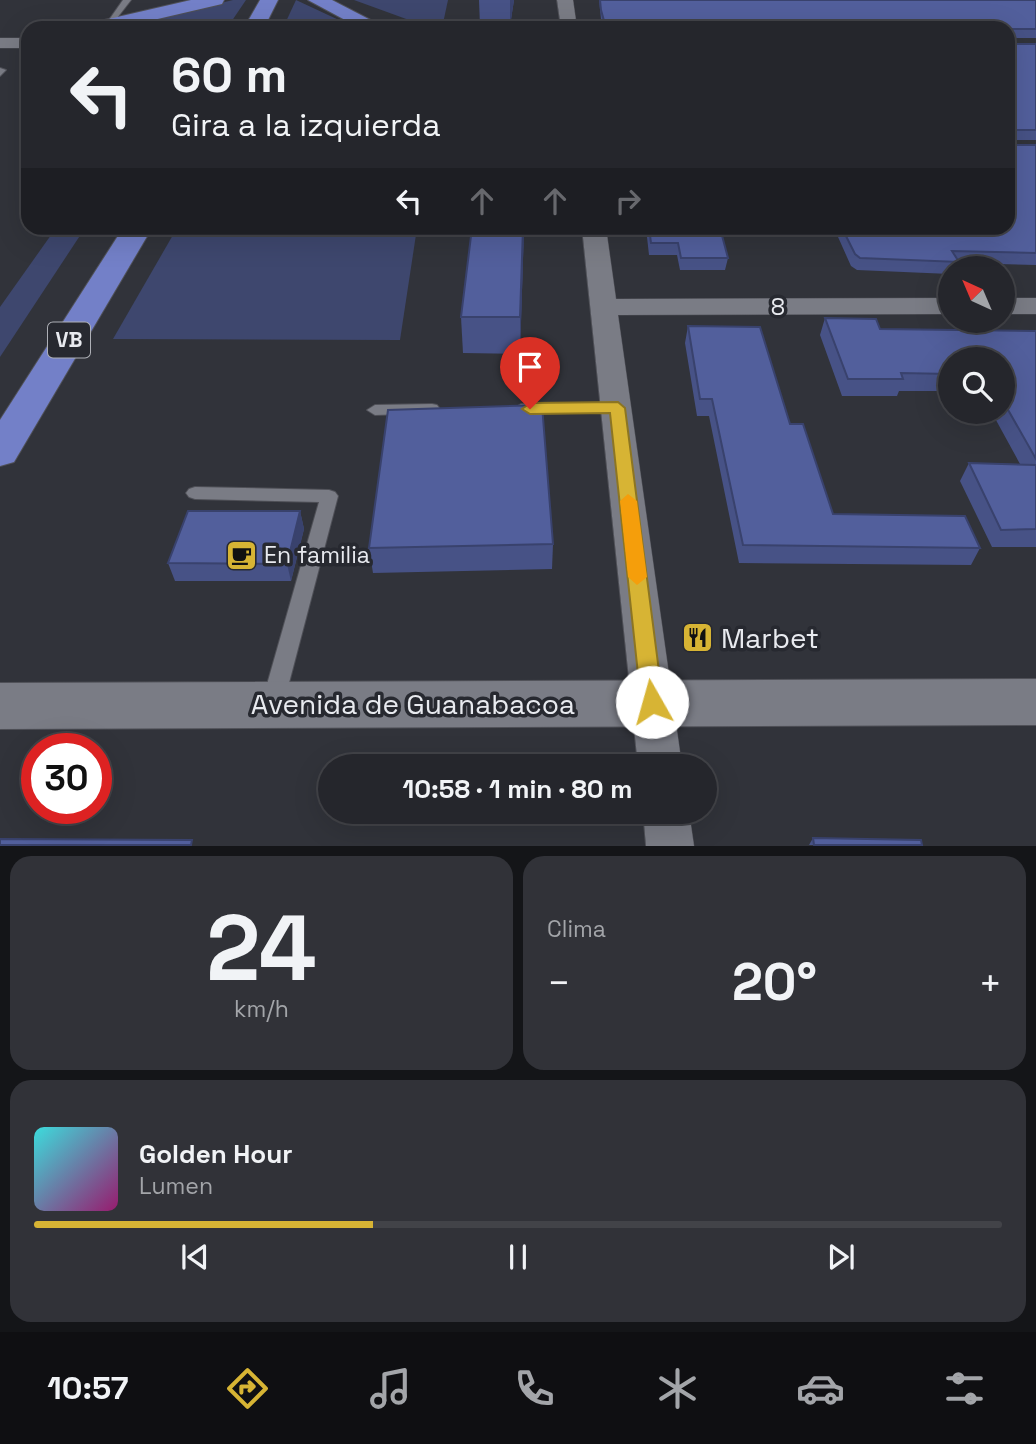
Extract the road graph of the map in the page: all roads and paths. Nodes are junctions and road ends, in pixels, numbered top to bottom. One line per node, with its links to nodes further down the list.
1 (127, 0): 6 (lane)
2 (215, 0): 7 (main road)
3 (269, 0): 8 (main road)
4 (317, 0): 9 (main road)
5 (565, 0): 10 (street)
6 (108, 21)
7 (127, 21)
8 (258, 21)
9 (361, 21)
10 (568, 21)
11 (133, 235): 21 (main road, VB)
12 (595, 235): 16 (street)
13 (938, 306): 16 (street, 8)
14 (1015, 306): 15 (street)
15 (1036, 306)
16 (606, 307): 17 (street)
17 (618, 408): 19 (lane); 23 (street)
18 (445, 409): 20 (lane)
19 (500, 409)
20 (375, 410)
21 (0, 452)
22 (195, 493): 25 (lane)
23 (652, 702): 24 (street, Avenida de Guanabacoa); 25 (street, Avenida de Guanabacoa); 27 (street)
24 (1036, 702)
25 (272, 704): 26 (street, Avenida de Guanabacoa)
26 (0, 706)
27 (658, 754)
28 (667, 824): 29 (street)
29 (670, 845)

